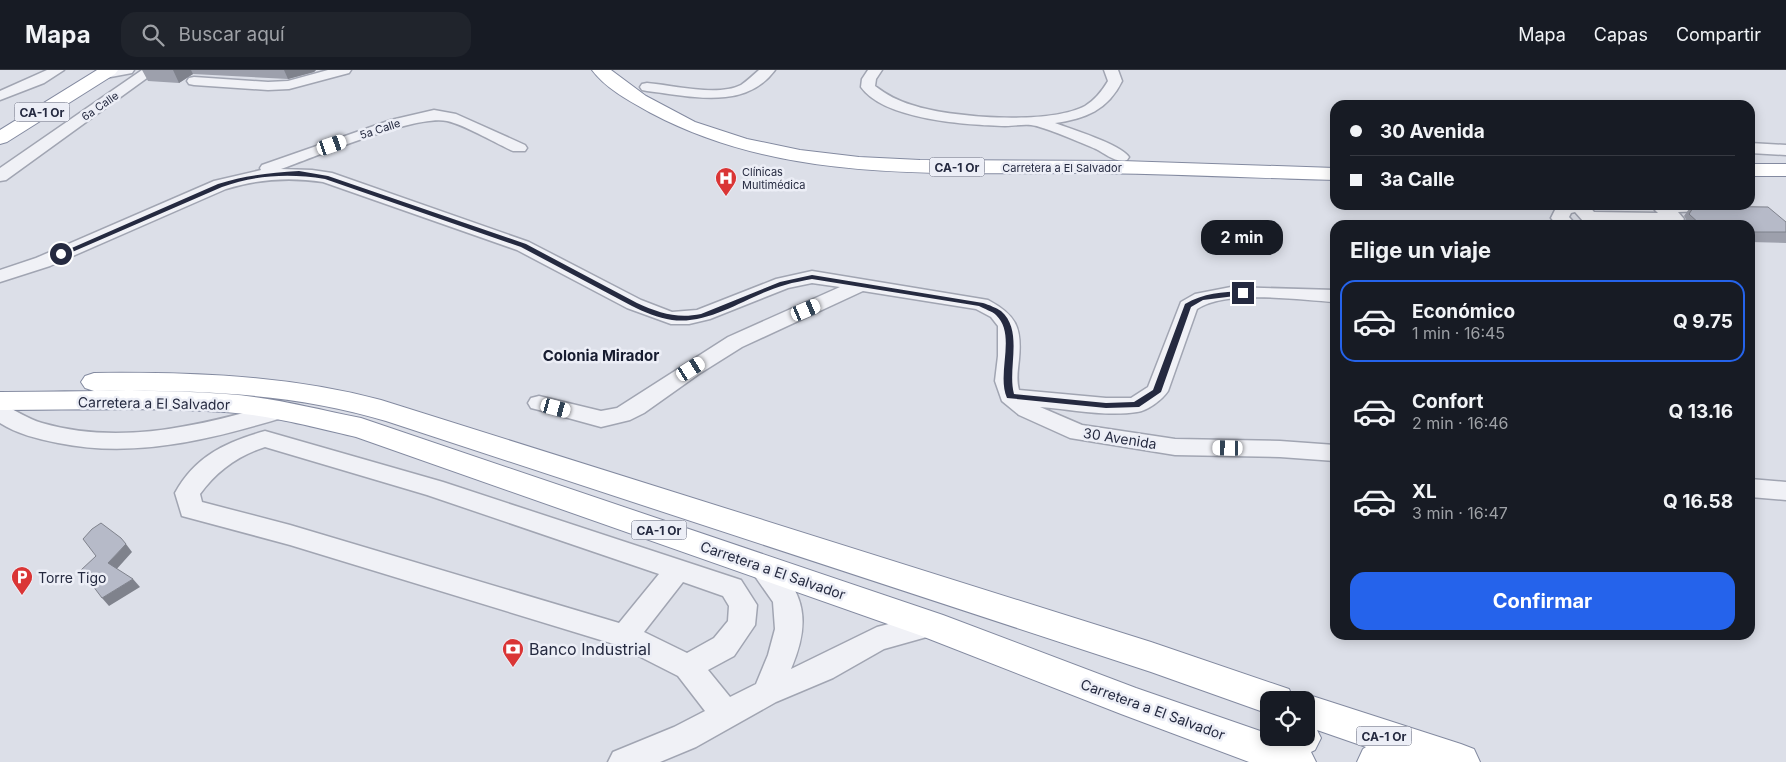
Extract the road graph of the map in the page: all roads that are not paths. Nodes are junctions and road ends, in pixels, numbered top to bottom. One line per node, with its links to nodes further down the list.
1 (57, 70): 13 (street)
2 (127, 70): 11 (street, 6a Calle)
3 (151, 70): 26 (street, 6a Calle)
4 (209, 70): 5 (street)
5 (344, 70)
6 (601, 70): 25 (highway, Carretera a El Salvador / CA-1 Or)
7 (623, 70): 12 (highway, Carretera a El Salvador / CA-1 Or)
8 (768, 70): 12 (street)
9 (875, 70): 14 (street)
10 (1111, 70): 14 (street)
11 (98, 72): 15 (highway, CA-1 Or); 16 (highway, CA-1 Or)
12 (672, 95): 20 (highway, Carretera a El Salvador / CA-1 Or)
13 (0, 96)
14 (1032, 120): 20 (street)
15 (0, 122)
16 (0, 138)
17 (519, 148): 22 (street, 5a Calle)
18 (1755, 148): 19 (street)
19 (1786, 150)
20 (1121, 157): 21 (highway, Carretera a El Salvador / CA-1 Or)
21 (1330, 163)
22 (299, 164): 31 (street); 32 (street)
23 (1755, 170): 24 (highway)
24 (1786, 170)
25 (1330, 174)
26 (0, 176)
27 (1755, 182): 28 (highway)
28 (1786, 182)
29 (1582, 210): 30 (street)
30 (1672, 210)
31 (0, 276)
32 (863, 284): 35 (street); 37 (street)
33 (1330, 296): 35 (street)
34 (0, 383): 49 (highway, Carretera a El Salvador / CA-1 Or)
35 (1010, 396): 40 (street, 30 Avenida)
36 (0, 401): 38 (highway, Carretera a El Salvador / CA-1 Or)
37 (539, 404)
38 (280, 411): 39 (street); 43 (highway, Carretera a El Salvador / CA-1 Or)
39 (0, 412)
40 (1330, 453)
41 (1755, 488): 42 (street)
42 (1786, 491)
43 (760, 565): 45 (highway, Carretera a El Salvador / CA-1 Or); 48 (street)
44 (678, 569): 46 (street); 46 (street); 47 (street)
45 (931, 625): 48 (street); 50 (highway, Carretera a El Salvador / CA-1 Or)
46 (625, 636): 47 (street)
47 (688, 667): 52 (street)
48 (766, 693): 52 (street)
49 (1260, 694)
50 (1134, 703): 53 (highway); 55 (highway, Carretera a El Salvador / CA-1 Or)
51 (1315, 713): 58 (highway, CA-1 Or)
52 (726, 714): 54 (street)
53 (1260, 730)
54 (624, 762)
55 (1297, 762)
56 (1376, 762): 57 (highway)
57 (1415, 762)
58 (1461, 762)

